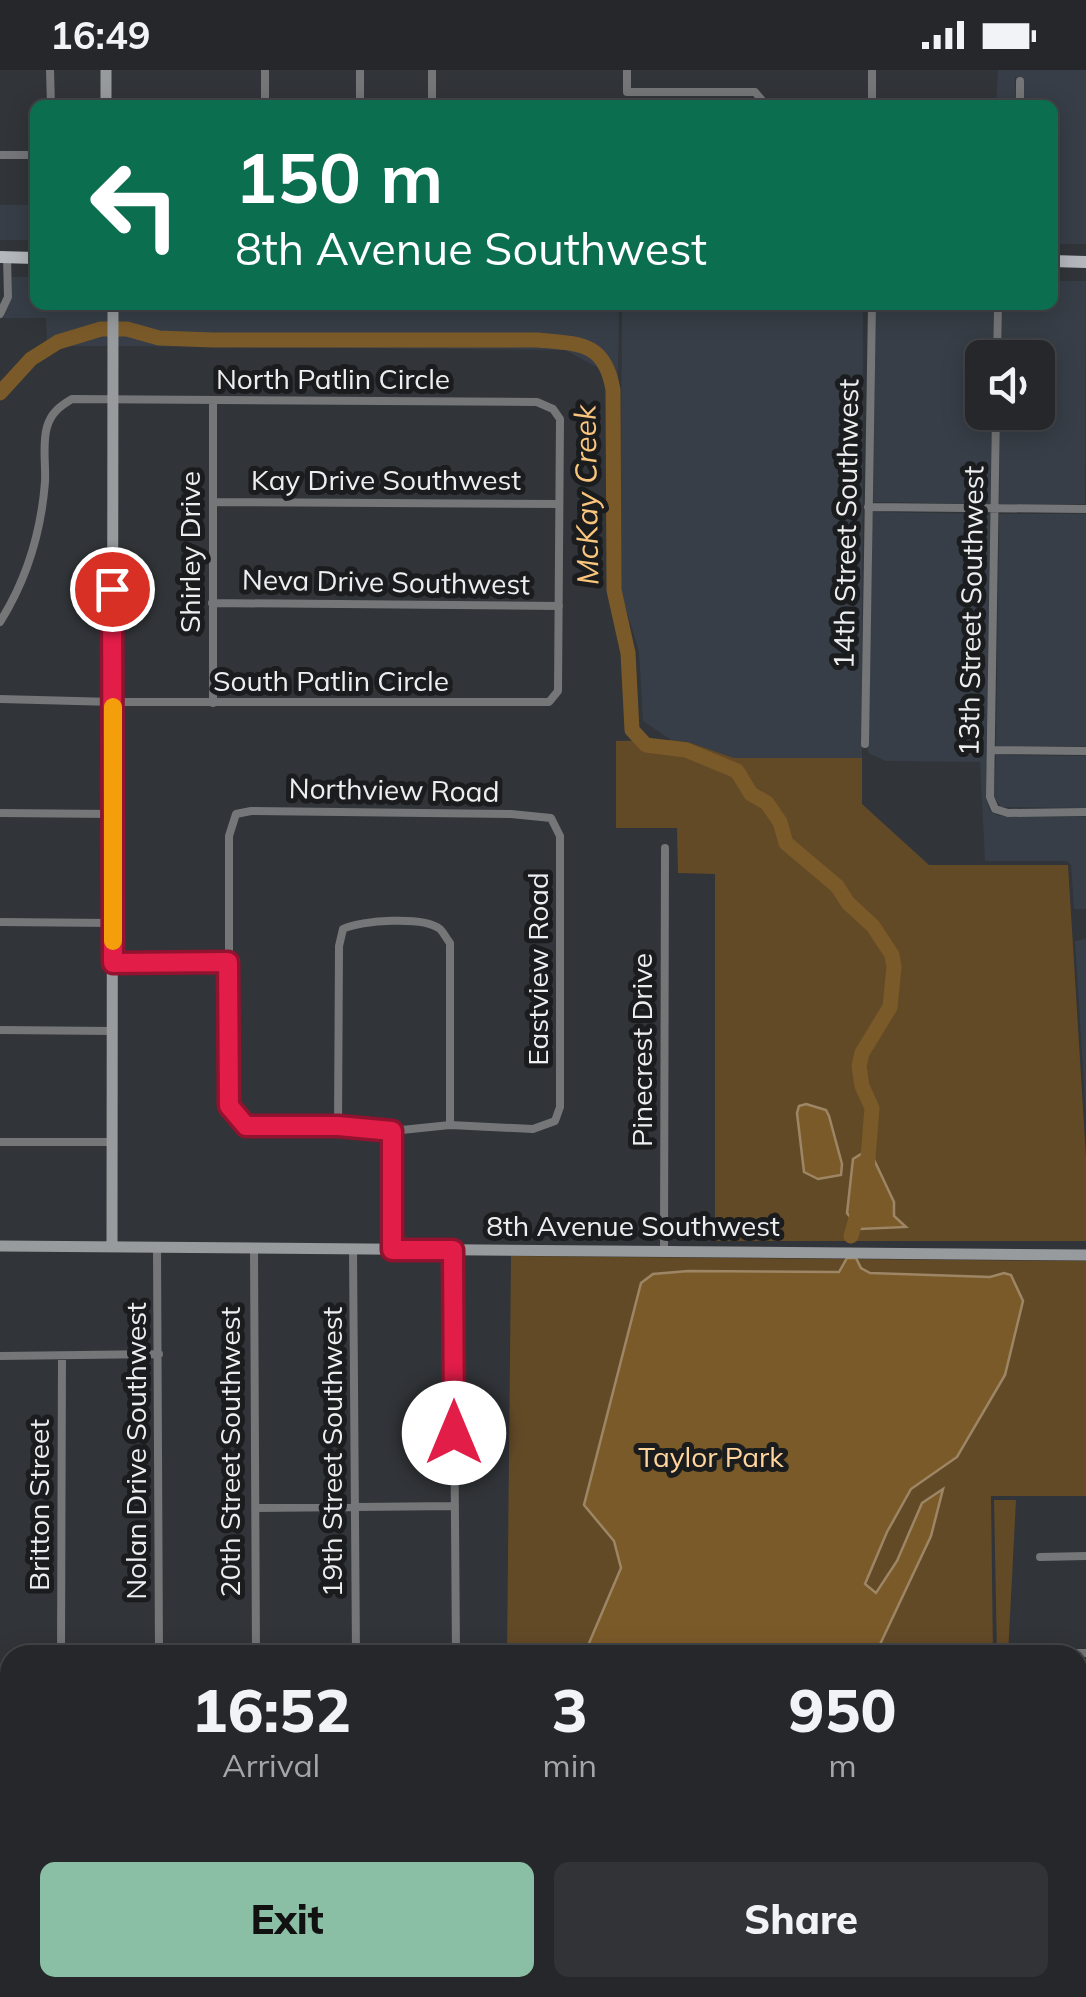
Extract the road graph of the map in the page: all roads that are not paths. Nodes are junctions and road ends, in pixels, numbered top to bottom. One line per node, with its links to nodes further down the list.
1 (50, 70): 9 (street)
2 (106, 70): 10 (street)
3 (265, 70): 11 (street)
4 (360, 70): 12 (street)
5 (432, 70): 13 (street)
6 (627, 70): 14 (street)
7 (872, 70): 15 (street)
8 (1020, 82): 16 (street)
9 (51, 100)
10 (106, 100)
11 (265, 100)
12 (360, 100)
13 (432, 100)
14 (763, 100)
15 (872, 100)
16 (1020, 100)
17 (0, 155): 18 (street)
18 (30, 155)
19 (4, 258): 20 (main road); 26 (street)
20 (30, 258)
21 (1058, 261): 22 (main road)
22 (1086, 262)
23 (113, 310): 28 (street)
24 (872, 310): 33 (street, 14th Street Southwest)
25 (998, 310): 27 (street)
26 (0, 314)
27 (997, 340)
28 (112, 400): 29 (street, North Patlin Circle); 38 (street, North Patlin Circle); 40 (street)
29 (213, 401): 31 (street, Shirley Drive); 32 (street, North Patlin Circle)
30 (996, 430): 34 (street, 13th Street Southwest)
31 (213, 502): 32 (street, Kay Drive Southwest); 36 (street, Shirley Drive)
32 (559, 504): 37 (street)
33 (868, 507): 34 (street); 42 (street, 14th Street Southwest)
34 (994, 509): 35 (street); 43 (street, 13th Street Southwest)
35 (1086, 509)
36 (212, 602): 37 (street, Neva Drive Southwest); 41 (street, Shirley Drive)
37 (559, 606): 41 (street, South Patlin Circle)
38 (0, 622)
39 (0, 699): 40 (street, South Patlin Circle)
40 (113, 702): 41 (street, South Patlin Circle); 47 (street)
41 (213, 703)
42 (865, 744)
43 (992, 750): 44 (street); 45 (street, 13th Street Southwest)
44 (1086, 751)
45 (1086, 812)
46 (0, 813): 47 (street)
47 (112, 814): 51 (street)
48 (551, 818): 52 (street, Northview Road); 57 (street, Eastview Road)
49 (665, 848): 68 (street, Pinecrest Drive)
50 (0, 922): 51 (street)
51 (112, 923): 53 (street)
52 (228, 962): 53 (street); 56 (street)
53 (113, 963): 55 (street)
54 (0, 1030): 55 (street)
55 (113, 1031): 60 (street)
56 (338, 1126): 57 (street); 58 (street)
57 (450, 1126): 58 (street)
58 (392, 1131): 66 (street)
59 (0, 1142): 60 (street)
60 (112, 1142): 62 (street)
61 (0, 1246): 62 (street, 8th Avenue Southwest)
62 (112, 1247): 63 (street, 8th Avenue Southwest)
63 (157, 1248): 64 (street, 8th Avenue Southwest); 70 (street, Nolan Drive Southwest)
64 (254, 1248): 65 (street, 8th Avenue Southwest); 74 (street, 20th Street Southwest)
65 (353, 1249): 66 (street, 8th Avenue Southwest); 75 (street, 19th Street Southwest)
66 (392, 1250): 67 (street, 8th Avenue Southwest)
67 (453, 1250): 68 (street, 8th Avenue Southwest); 73 (street)
68 (664, 1252): 69 (street, 8th Avenue Southwest)
69 (1086, 1255)
70 (159, 1354): 72 (street); 79 (street, Nolan Drive Southwest)
71 (0, 1356): 72 (street)
72 (62, 1356): 78 (street, Britton Street)
73 (455, 1506): 75 (street); 82 (street)
74 (256, 1508): 75 (street); 80 (street, 20th Street Southwest)
75 (356, 1508): 81 (street, 19th Street Southwest)
76 (1086, 1556): 77 (street)
77 (1040, 1557)
78 (61, 1645)
79 (159, 1645)
80 (256, 1645)
81 (356, 1645)
82 (456, 1645)

